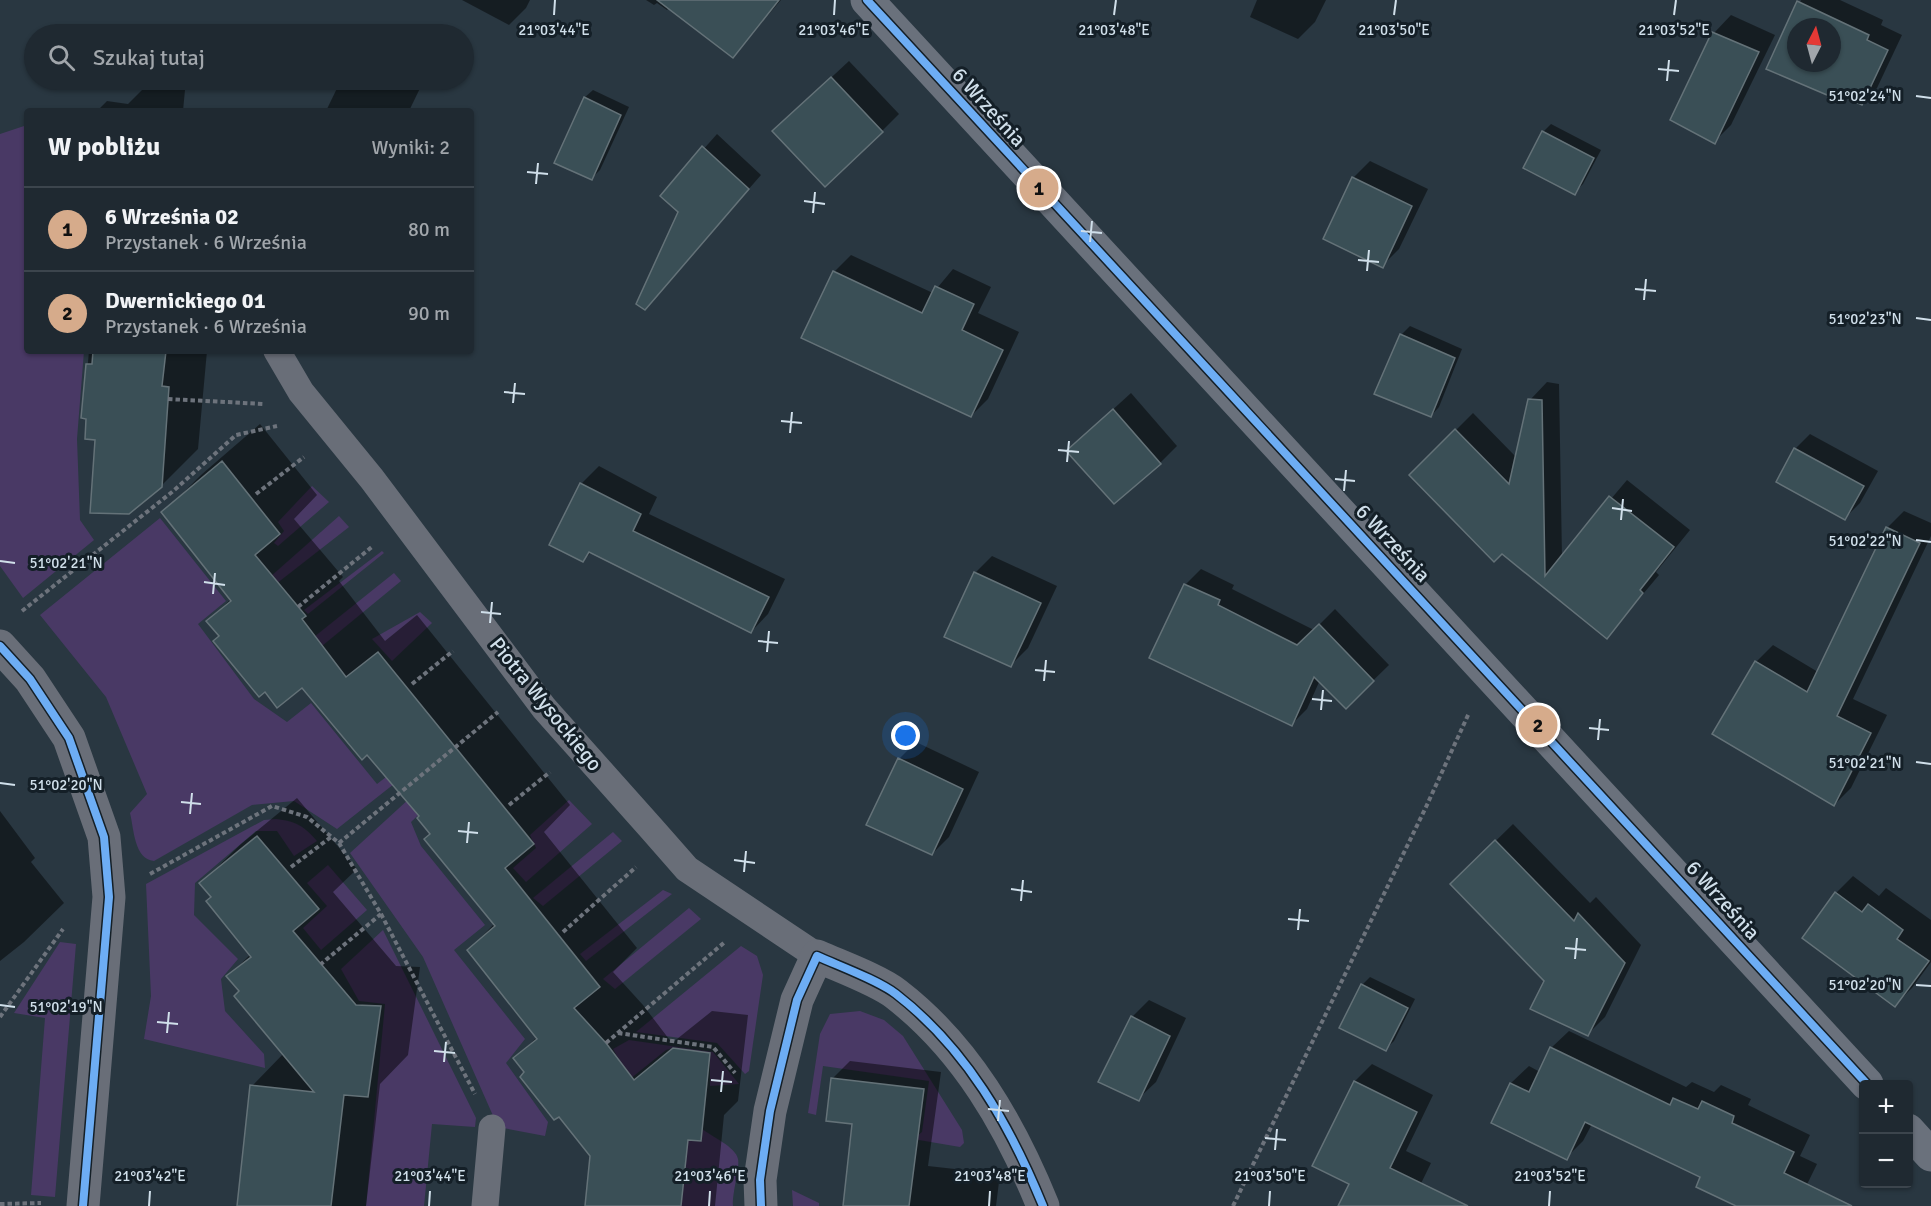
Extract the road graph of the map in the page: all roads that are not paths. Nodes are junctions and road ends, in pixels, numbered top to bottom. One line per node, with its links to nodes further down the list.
1 (867, 0): 5 (street, 6 Września)
2 (279, 354): 4 (lane, Piotra Wysockiego)
3 (0, 646): 9 (street)
4 (817, 956): 11 (street); 12 (street, Piotra Wysockiego)
5 (1863, 1080)
6 (492, 1128): 10 (lane)
7 (1912, 1134): 8 (street)
8 (1931, 1155)
9 (83, 1206)
10 (485, 1206)
11 (761, 1206)
12 (1043, 1206)

